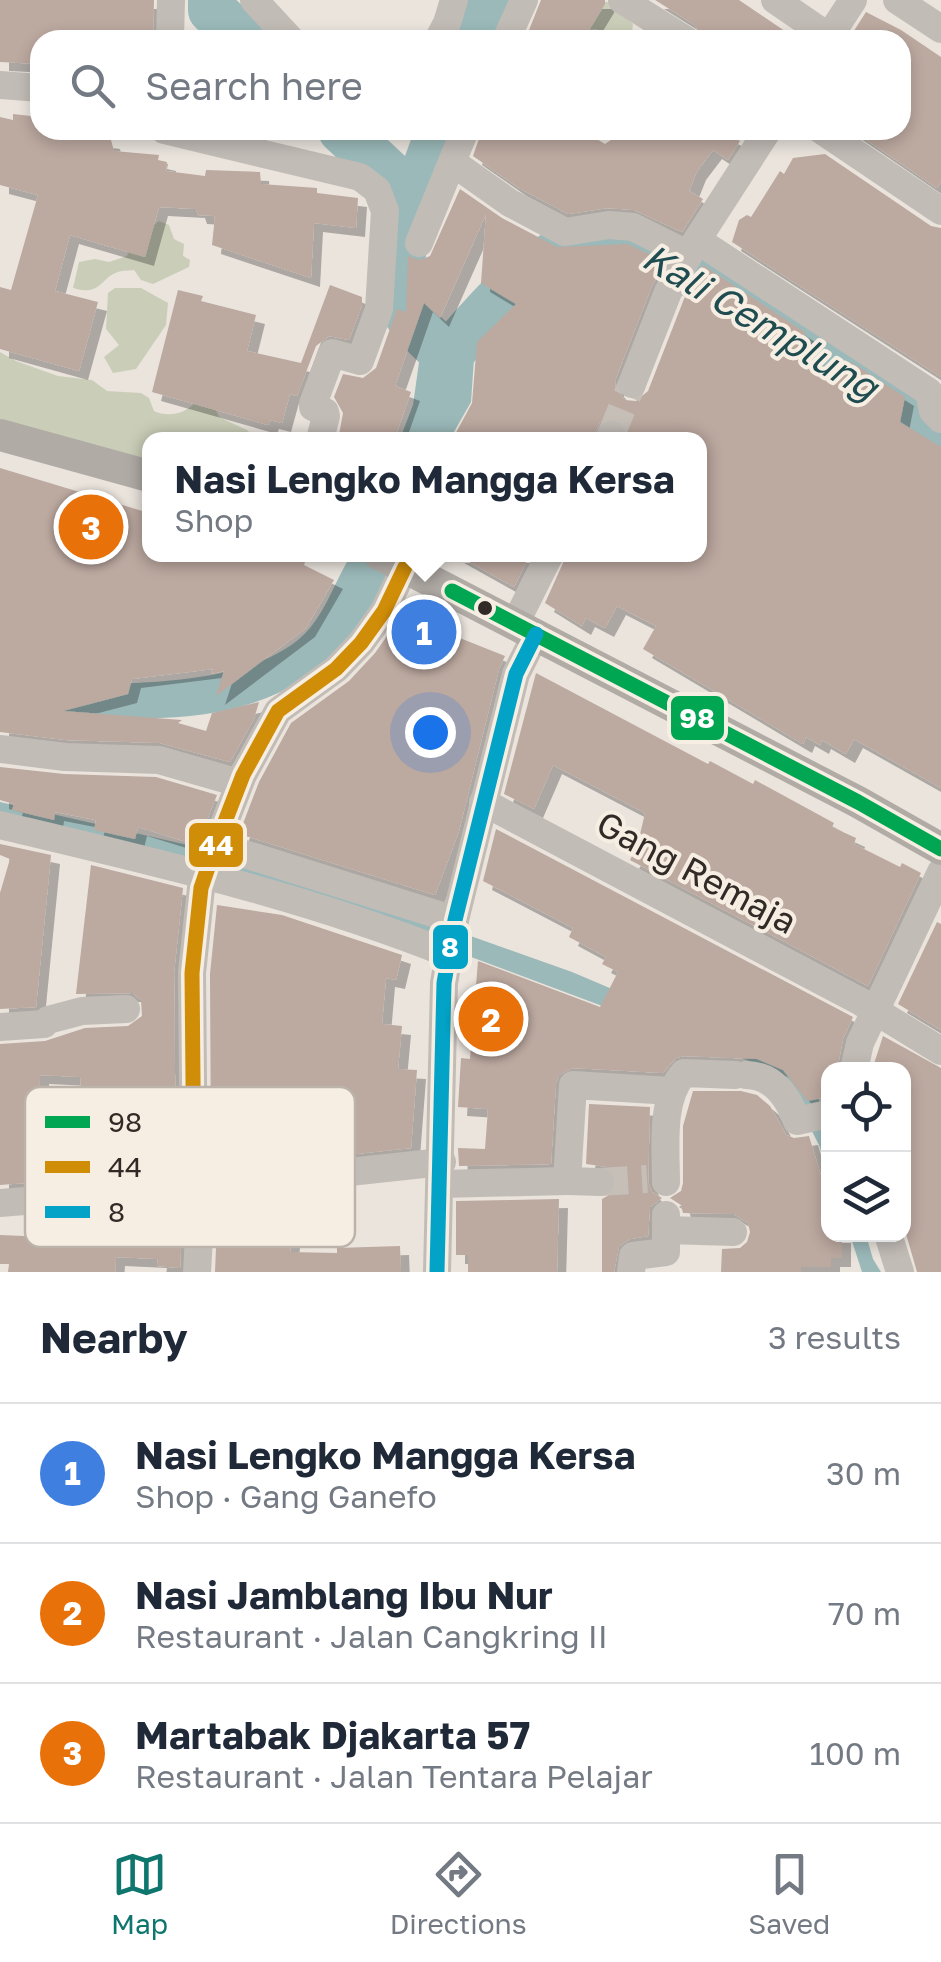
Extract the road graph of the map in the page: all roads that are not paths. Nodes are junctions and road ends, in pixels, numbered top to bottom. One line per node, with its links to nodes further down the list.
1 (171, 0): 9 (street)
2 (254, 0): 10 (street)
3 (454, 0): 11 (street)
4 (524, 0): 12 (street)
5 (622, 0): 13 (street)
6 (775, 0): 14 (street)
7 (854, 0): 15 (street)
8 (898, 0): 16 (street)
9 (170, 30)
10 (282, 30)
11 (444, 30)
12 (510, 30)
13 (670, 30)
14 (817, 30)
15 (833, 30)
16 (941, 30)
17 (0, 84): 18 (street)
18 (30, 88)
19 (206, 140): 29 (street)
20 (461, 140): 23 (street)
21 (762, 140): 26 (street)
22 (836, 140): 24 (street)
23 (452, 162): 25 (street); 26 (street)
24 (941, 210)
25 (419, 243)
26 (691, 251): 27 (street); 28 (street)
27 (632, 384)
28 (941, 419)
29 (322, 432)
30 (0, 435): 31 (main road)
31 (142, 474)
32 (396, 562): 34 (main road); 36 (street)
33 (547, 562): 34 (street)
34 (525, 629): 37 (street); 39 (main road)
35 (0, 749): 36 (street)
36 (239, 783): 40 (street)
37 (483, 802): 42 (street); 44 (street, Gang Remaja)
38 (0, 825): 40 (street)
39 (941, 849)
40 (210, 860): 42 (street); 48 (street)
41 (941, 872): 44 (street)
42 (452, 938): 51 (street)
43 (126, 1010): 45 (street)
44 (876, 1011): 46 (street, Gang Remaja); 47 (street)
45 (0, 1027)
46 (941, 1052)
47 (856, 1062)
48 (195, 1087)
49 (671, 1091): 50 (street); 53 (street); 54 (street)
50 (821, 1116)
51 (441, 1173): 52 (street); 54 (street); 63 (street)
52 (355, 1178)
53 (660, 1180)
54 (567, 1181): 55 (street)
55 (600, 1182)
56 (25, 1201): 57 (street)
57 (0, 1203)
58 (733, 1232): 64 (street)
59 (889, 1242): 61 (street)
60 (197, 1247): 62 (street)
61 (893, 1270)
62 (197, 1272)
63 (437, 1272)
64 (631, 1272)

